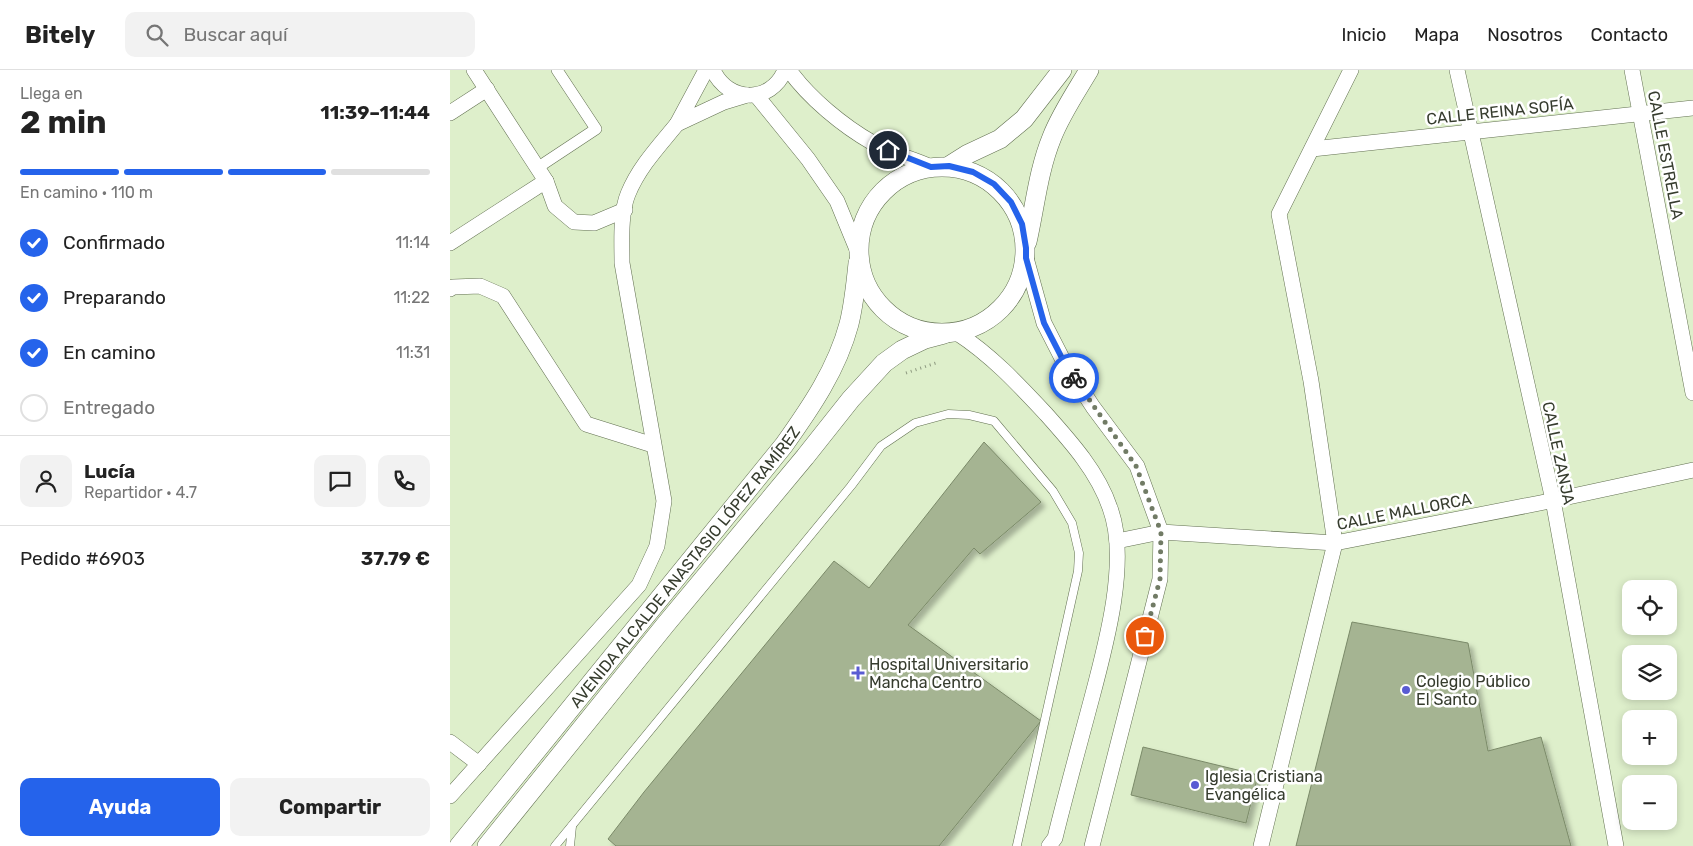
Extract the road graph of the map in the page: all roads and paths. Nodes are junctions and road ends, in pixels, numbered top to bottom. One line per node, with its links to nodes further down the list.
1 (474, 70): 12 (street)
2 (557, 70): 21 (street)
3 (706, 70): 17 (street)
4 (713, 70): 13 (street)
5 (784, 70): 13 (street)
6 (788, 70): 20 (street)
7 (1062, 70): 20 (street)
8 (1089, 70): 24 (street)
9 (1351, 70): 19 (street)
10 (1457, 70): 18 (street, CALLE ZANJA)
11 (1632, 70): 16 (street, CALLE ESTRELLA)
12 (487, 89): 15 (street); 21 (street)
13 (751, 95): 17 (street); 25 (street)
14 (1693, 108): 16 (street, CALLE REINA SOFÍA)
15 (450, 112)
16 (1640, 114): 18 (street, CALLE REINA SOFÍA); 28 (street, CALLE ESTRELLA)
17 (677, 124): 22 (street)
18 (1471, 132): 19 (street, CALLE REINA SOFÍA); 31 (street, CALLE ZANJA)
19 (1312, 148): 34 (street)
20 (940, 167): 24 (street); 25 (street)
21 (541, 174): 22 (street); 23 (street)
22 (625, 210): 29 (street)
23 (450, 243)
24 (1026, 253): 27 (street); 32 (street)
25 (858, 257): 27 (street); 40 (street, AVENIDA ALCALDE ANASTASIO LÓPEZ RAMÍREZ)
26 (450, 289): 29 (street)
27 (950, 333): 33 (street); 41 (street, AVENIDA ALCALDE ANASTASIO LÓPEZ RAMÍREZ)
28 (1693, 393)
29 (653, 445): 36 (street)
30 (1693, 470): 31 (street, CALLE MALLORCA)
31 (1553, 500): 34 (street, CALLE MALLORCA); 47 (street, CALLE ZANJA)
32 (1161, 532): 33 (street, CALLE MALLORCA); 34 (street, CALLE MALLORCA); 45 (street)
33 (1117, 541): 44 (street)
34 (1335, 543): 46 (street)
35 (450, 742): 36 (street)
36 (479, 764): 37 (street)
37 (450, 796)
38 (572, 826): 39 (lane); 42 (lane); 43 (lane)
39 (1017, 845)
40 (459, 846)
41 (487, 846)
42 (555, 846)
43 (570, 846)
44 (1049, 846)
45 (1092, 846)
46 (1261, 846)
47 (1616, 846)

